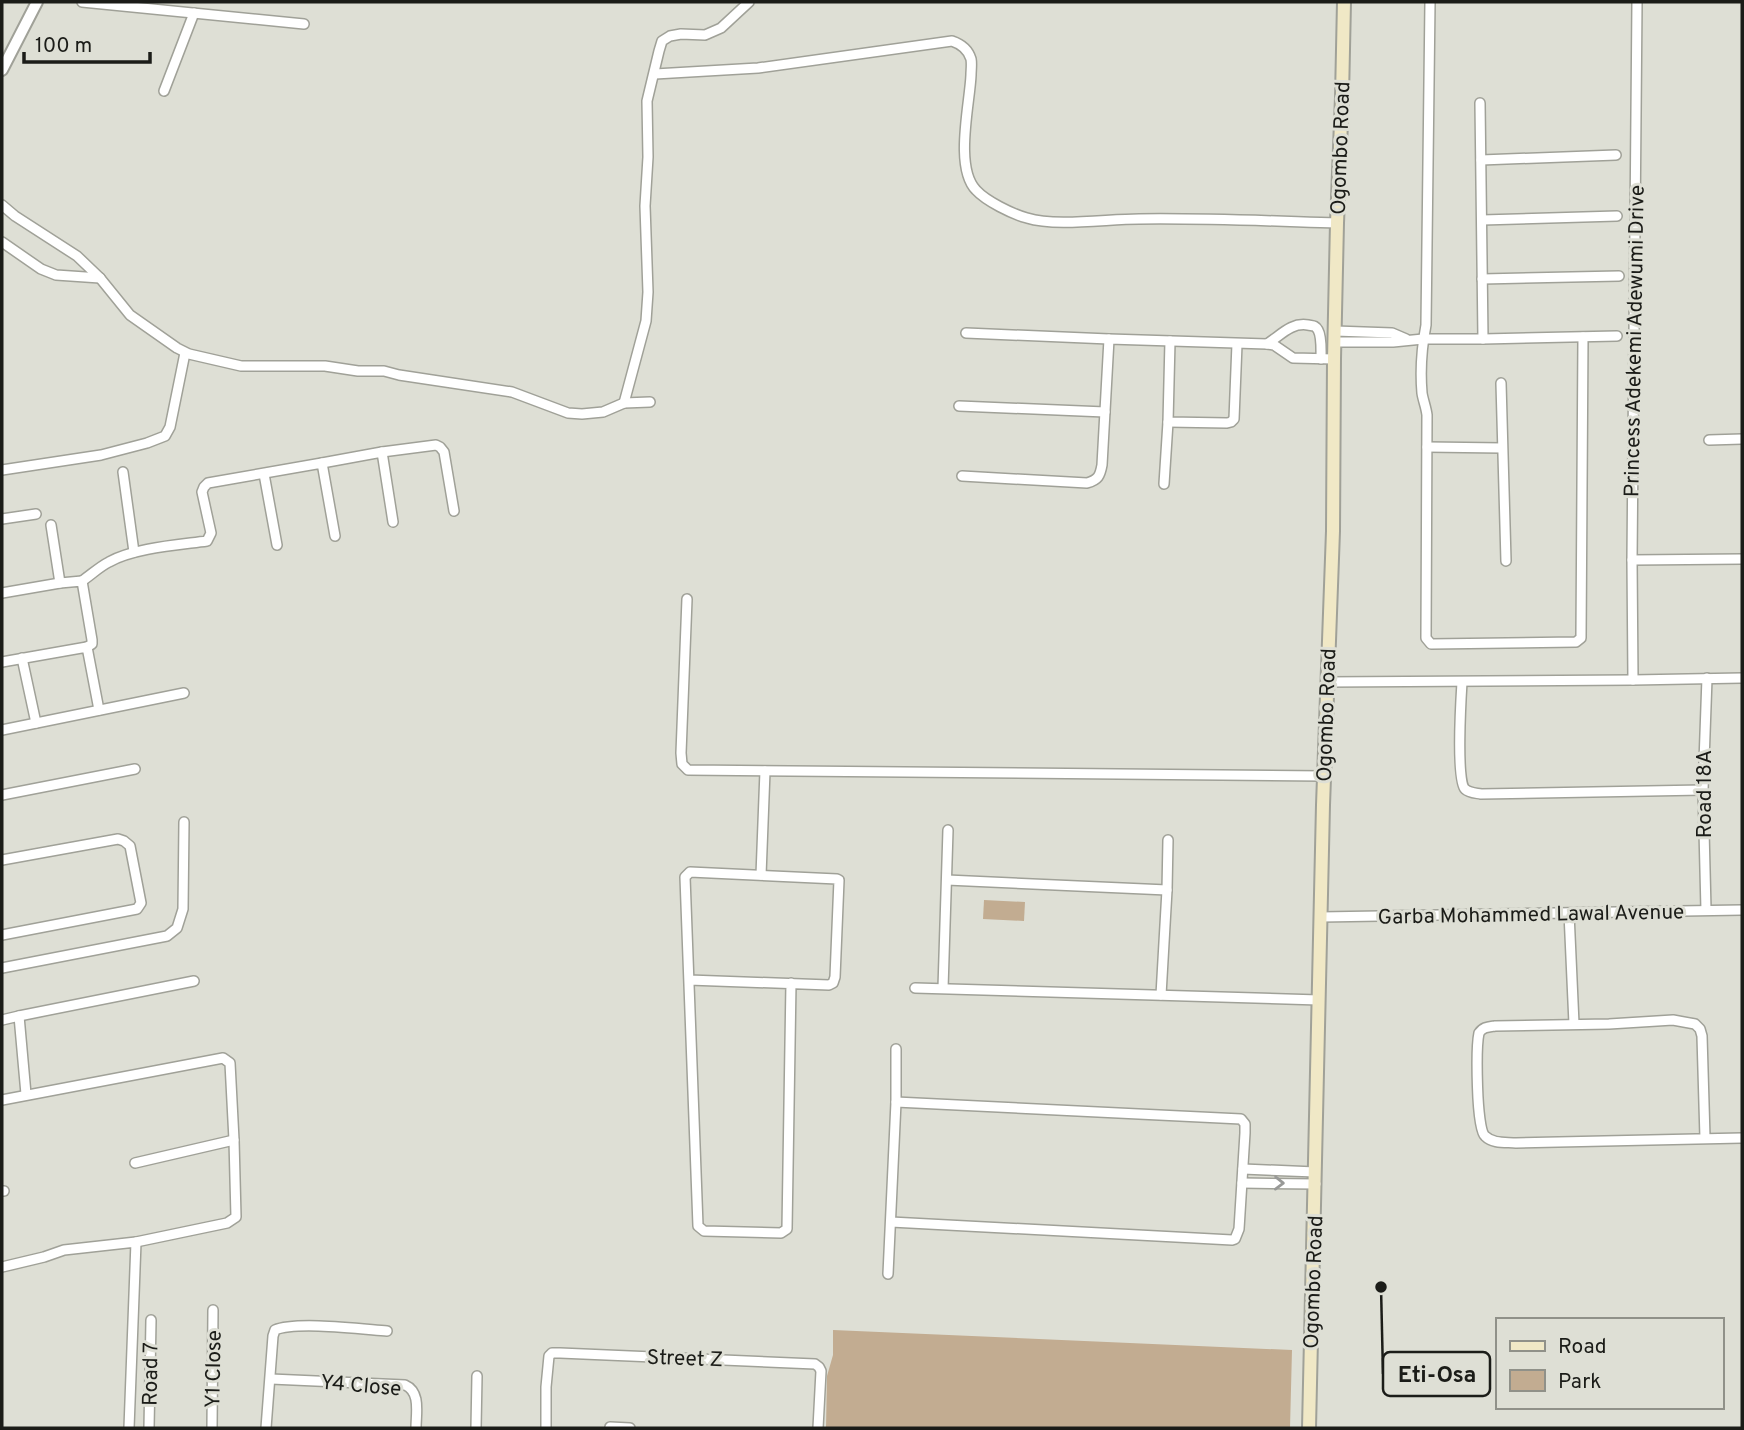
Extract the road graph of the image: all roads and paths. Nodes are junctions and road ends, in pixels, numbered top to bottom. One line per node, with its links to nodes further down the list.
1 (37, 2): 9 (street)
2 (82, 2): 7 (street)
3 (749, 2): 10 (street)
4 (1344, 2): 18 (main road, Ogombo Road)
5 (1430, 2): 27 (street)
6 (1637, 2): 61 (street, Princess Adekemi Adewumi Drive)
7 (194, 13): 8 (street); 11 (street)
8 (304, 24)
9 (2, 70)
10 (655, 74): 18 (street); 37 (street)
11 (164, 91)
12 (1480, 103): 14 (street)
13 (1616, 155): 14 (street)
14 (1481, 160): 17 (street)
15 (2, 205): 21 (street)
16 (1617, 216): 17 (street)
17 (1482, 220): 22 (street)
18 (1337, 223): 25 (main road, Ogombo Road)
19 (2, 242): 21 (street)
20 (1619, 276): 22 (street)
21 (100, 278): 33 (street)
22 (1482, 279): 28 (street)
23 (966, 333): 29 (street)
24 (1617, 336): 26 (street)
25 (1335, 337): 27 (street); 34 (main road, Ogombo Road)
26 (1583, 337): 28 (street); 43 (street)
27 (1423, 339): 28 (street); 43 (street)
28 (1483, 339)
29 (1109, 340): 30 (street); 39 (street)
30 (1170, 341): 31 (street); 40 (street)
31 (1237, 344): 32 (street); 40 (street)
32 (1268, 345): 34 (street); 34 (street)
33 (185, 353): 37 (street); 47 (street)
34 (1327, 359): 73 (main road, Ogombo Road)
35 (1501, 383): 44 (street)
36 (650, 402): 37 (street)
37 (624, 403)
38 (959, 406): 39 (street)
39 (1105, 412): 50 (street)
40 (1167, 422): 51 (street)
41 (1742, 439): 42 (street)
42 (1709, 440)
43 (1427, 447): 44 (street)
44 (1502, 448): 62 (street)
45 (382, 452): 46 (street); 52 (street); 55 (street)
46 (322, 463): 49 (street); 57 (street)
47 (2, 470)
48 (123, 472): 59 (street)
49 (264, 474): 58 (street); 59 (street)
50 (962, 476)
51 (1164, 484)
52 (454, 511)
53 (36, 514): 54 (street)
54 (2, 519)
55 (393, 522)
56 (51, 525): 64 (street)
57 (335, 536)
58 (277, 545)
59 (134, 552): 63 (street)
60 (1742, 559): 61 (street)
61 (1632, 560): 72 (street, Princess Adekemi Adewumi Drive)
62 (1506, 561)
63 (82, 581): 64 (street); 67 (street)
64 (60, 583): 65 (street)
65 (2, 593)
66 (687, 599): 80 (street)
67 (87, 647): 68 (street); 76 (street)
68 (22, 658): 69 (street); 77 (street)
69 (2, 662)
70 (1707, 678): 71 (street); 72 (street); 82 (street, Road 18A)
71 (1742, 678)
72 (1633, 681): 74 (street)
73 (1327, 682): 74 (street); 81 (main road, Ogombo Road)
74 (1462, 682): 82 (street)
75 (184, 693): 76 (street)
76 (99, 710): 77 (street)
77 (36, 723): 78 (street)
78 (2, 730)
79 (135, 769): 83 (street)
80 (765, 771): 81 (street); 88 (street)
81 (1324, 776): 94 (main road, Ogombo Road)
82 (1703, 790): 91 (street, Road 18A)
83 (2, 794)
84 (184, 822): 96 (street)
85 (948, 830): 89 (street)
86 (1168, 840): 90 (street)
87 (2, 860): 95 (street)
88 (761, 875): 97 (street); 99 (street)
89 (947, 880): 90 (street); 101 (street)
90 (1167, 890): 102 (street)
91 (1706, 910): 92 (street, Garba Mohammed Lawal Avenue); 93 (street, Garba Mohammed Lawal Avenue)
92 (1742, 910)
93 (1569, 913): 94 (street, Garba Mohammed Lawal Avenue); 106 (street)
94 (1321, 918): 103 (main road, Ogombo Road)
95 (2, 935)
96 (2, 968)
97 (689, 980): 99 (street); 99 (street)
98 (194, 981): 104 (street)
99 (791, 983)
100 (915, 988): 101 (street)
101 (943, 988): 102 (street)
102 (1161, 995): 103 (street)
103 (1319, 1000): 116 (main road, Ogombo Road)
104 (19, 1016): 105 (street); 108 (street)
105 (2, 1020)
106 (1574, 1024): 111 (street); 111 (street)
107 (896, 1049): 110 (street)
108 (26, 1094): 109 (street); 113 (street)
109 (2, 1100)
110 (895, 1102): 115 (street); 118 (street)
111 (1705, 1138): 112 (street)
112 (1742, 1138)
113 (234, 1140): 114 (street); 119 (street)
114 (135, 1163)
115 (1243, 1169): 116 (street); 117 (street)
116 (1316, 1178): 117 (street, one-way to 116); 138 (main road, Ogombo Road)
117 (1242, 1183): 118 (street)
118 (891, 1222): 121 (street)
119 (136, 1242): 120 (street); 128 (street)
120 (2, 1267)
121 (888, 1274)
122 (213, 1310): 130 (street, Y1 Close)
123 (151, 1320): 129 (street, Road 7)
124 (387, 1331): 126 (street)
125 (477, 1376): 133 (street)
126 (271, 1379): 131 (street); 132 (street, Y4 Close)
127 (610, 1415): 135 (street)
128 (129, 1428)
129 (149, 1428)
130 (212, 1428)
131 (266, 1428)
132 (416, 1428)
133 (476, 1428)
134 (546, 1428): 137 (street, Street Z)
135 (610, 1428): 136 (street)
136 (629, 1428)
137 (818, 1428)
138 (1309, 1428)

